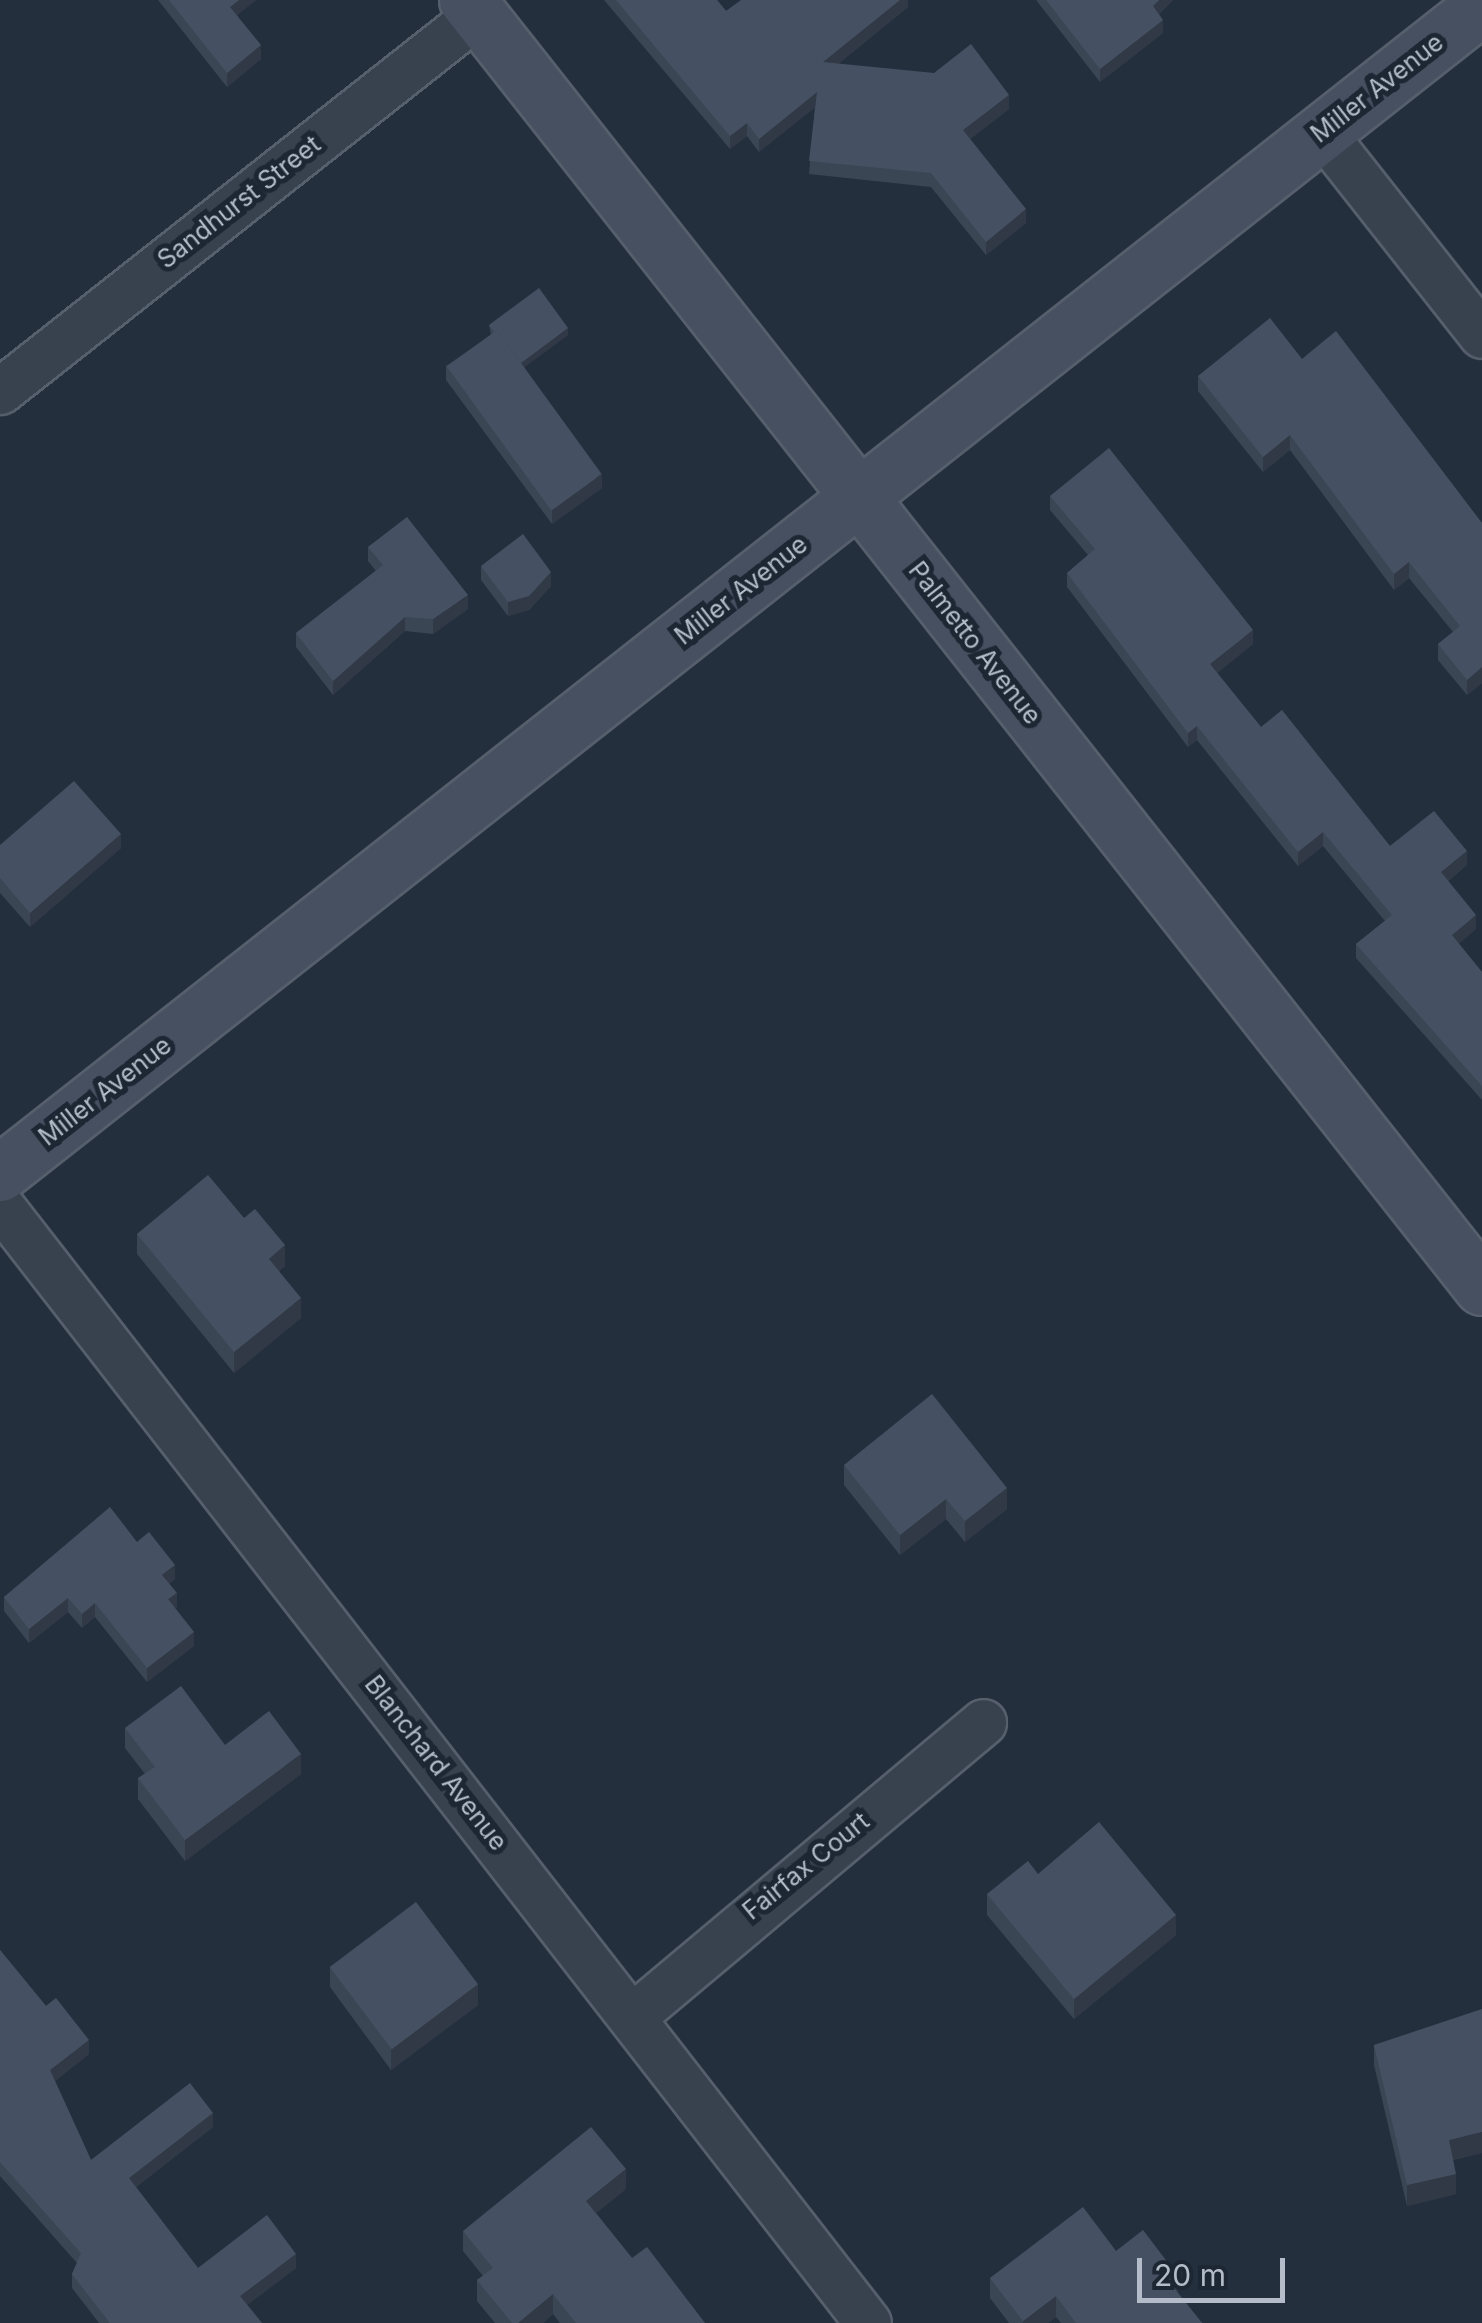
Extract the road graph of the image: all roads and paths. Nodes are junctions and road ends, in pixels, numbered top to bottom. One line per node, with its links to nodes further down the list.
1 (1482, 6): 3 (street, Miller Avenue)
2 (473, 7): 5 (street, Sandhurst Street); 6 (street, Palmetto Avenue)
3 (1322, 132): 4 (street); 6 (street, Miller Avenue)
4 (1482, 335)
5 (2, 387)
6 (859, 497): 7 (street, Miller Avenue); 9 (street, Palmetto Avenue)
7 (0, 1173)
8 (0, 1205): 11 (street, Blanchard Avenue)
9 (1482, 1287)
10 (983, 1722): 11 (street, Fairfax Court)
11 (633, 2016): 12 (street, Blanchard Avenue)
12 (868, 2323)

